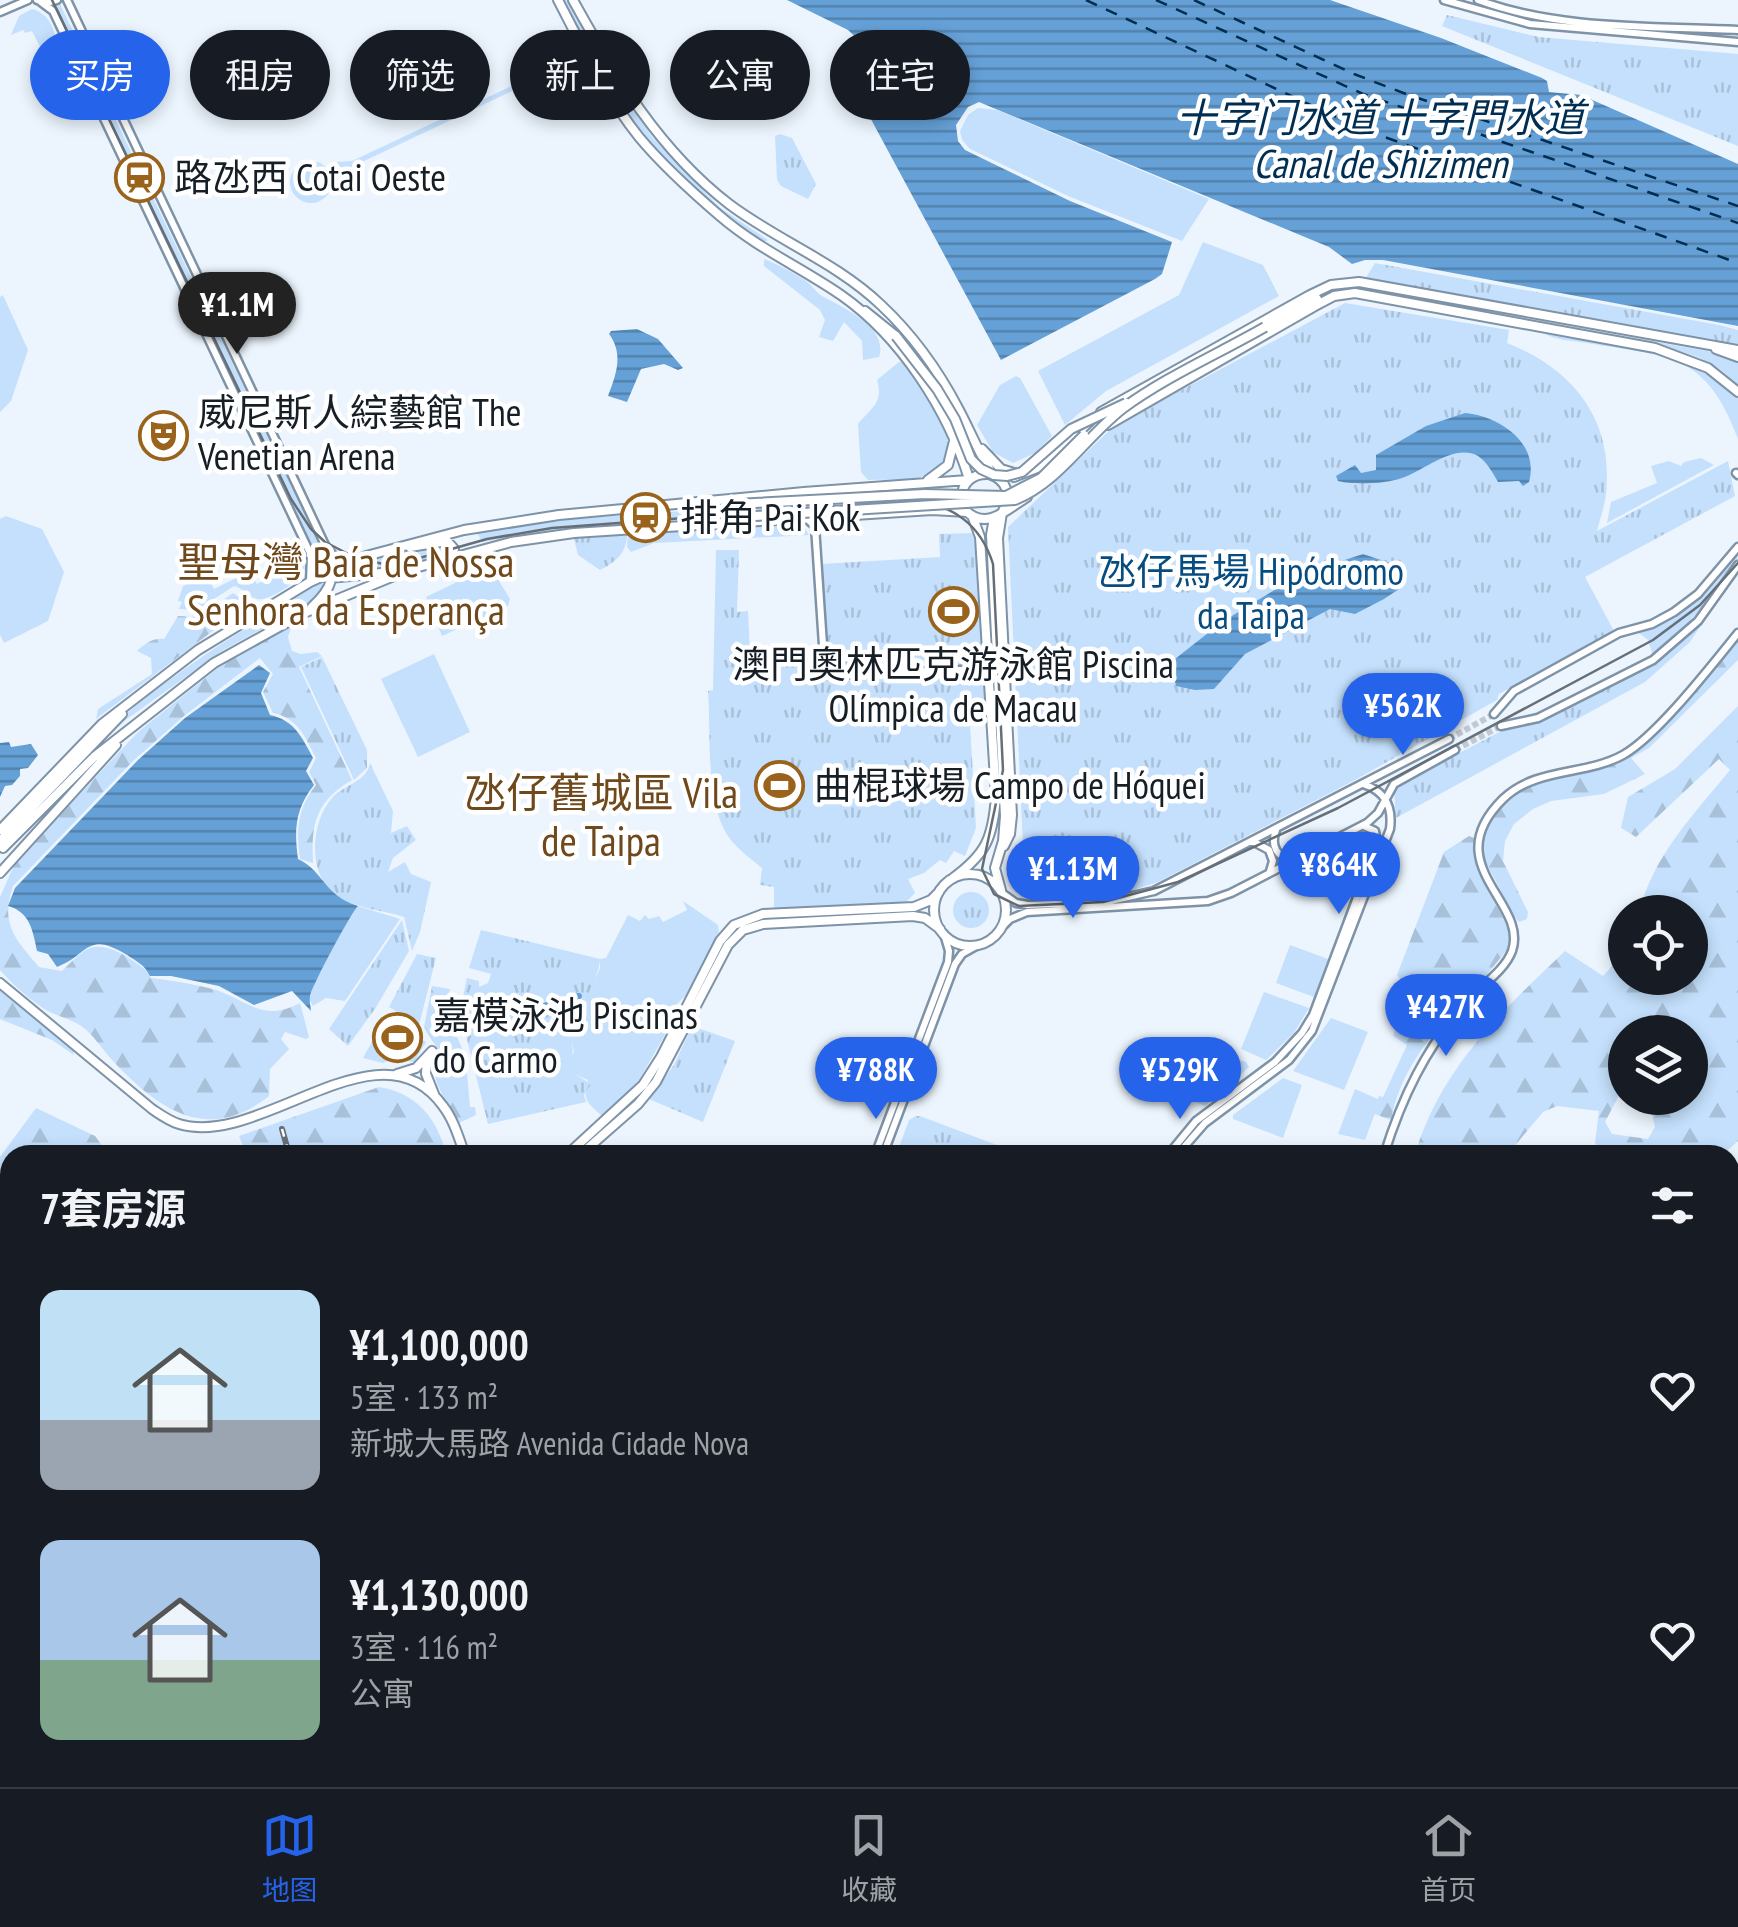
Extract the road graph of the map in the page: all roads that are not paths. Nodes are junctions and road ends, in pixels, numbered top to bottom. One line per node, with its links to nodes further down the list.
1 (58, 0): 7 (main road)
2 (66, 0): 35 (main road)
3 (558, 0): 13 (main road)
4 (573, 0): 11 (main road)
5 (1444, 0): 10 (main road)
6 (1478, 0): 9 (main road)
7 (36, 1): 8 (main road); 37 (main road)
8 (0, 12)
9 (1738, 30)
10 (1738, 42)
11 (767, 230): 12 (main road); 13 (main road)
12 (792, 244): 14 (main road); 21 (main road)
13 (766, 248): 14 (main road)
14 (786, 261): 16 (main road)
15 (1355, 293): 19 (main road, bridge); 20 (main road); 30 (main road)
16 (857, 306): 22 (main road); 26 (main road, bridge)
17 (1738, 353): 18 (main road)
18 (1136, 390): 25 (main road); 29 (main road, bridge)
19 (1148, 392): 26 (main road, bridge); 33 (main road, bridge)
20 (1738, 392)
21 (970, 433): 23 (main road); 25 (main road)
22 (954, 436): 24 (main road); 28 (main road)
23 (975, 444): 24 (main road); 26 (main road)
24 (960, 452): 27 (main road)
25 (1045, 463): 26 (main road)
26 (997, 477): 27 (main road); 30 (main road)
27 (969, 480): 28 (main road); 31 (main road)
28 (916, 482): 29 (main road)
29 (715, 502): 34 (main road)
30 (1000, 514): 31 (main road); 47 (main road); 55 (main road)
31 (970, 515): 32 (main road); 48 (main road)
32 (805, 518): 33 (main road); 48 (main road)
33 (706, 524): 38 (main road)
34 (400, 546): 38 (main road); 39 (main road)
35 (326, 547): 39 (main road); 42 (main road)
36 (1738, 547): 50 (main road)
37 (311, 554): 43 (main road); 44 (main road)
38 (447, 558): 41 (main road)
39 (351, 562): 42 (main road)
40 (1738, 564): 52 (main road)
41 (411, 568): 42 (main road); 45 (main road)
42 (334, 574): 43 (main road); 45 (main road)
43 (323, 576): 44 (main road)
44 (310, 582): 49 (main road)
45 (304, 613): 51 (main road)
46 (1738, 633): 86 (main road)
47 (997, 665): 48 (main road); 55 (main road)
48 (987, 668): 66 (main road)
49 (134, 699): 60 (main road); 62 (main road)
50 (1494, 714)
51 (140, 720): 62 (main road); 64 (main road)
52 (1501, 726)
53 (1449, 739): 56 (main road)
54 (1455, 750): 57 (main road)
55 (1006, 765): 69 (main road)
56 (1361, 784): 57 (main road); 58 (main road)
57 (1385, 798): 59 (main road); 85 (main road)
58 (1278, 828): 61 (main road); 63 (main road)
59 (1358, 828): 63 (main road); 84 (main road)
60 (0, 830)
61 (1251, 842): 65 (main road); 67 (main road)
62 (2, 844)
63 (1295, 860): 65 (main road)
64 (1, 871)
65 (1268, 874): 70 (main road)
66 (953, 878): 68 (main road); 69 (main road)
67 (1154, 890): 69 (main road); 70 (main road)
68 (939, 892): 72 (main road); 75 (main road)
69 (1002, 892): 71 (main road)
70 (1159, 906): 71 (main road)
71 (1001, 928): 73 (main road)
72 (942, 932): 73 (main road); 75 (main road); 82 (main road)
73 (978, 945): 83 (main road)
74 (0, 983): 77 (main road)
75 (688, 1014): 76 (main road)
76 (682, 1025): 80 (main road); 81 (main road)
77 (387, 1074): 78 (main road); 78 (main road)
78 (435, 1097): 79 (main road)
79 (460, 1145)
80 (578, 1145)
81 (591, 1145)
82 (879, 1145)
83 (887, 1145)
84 (1177, 1145)
85 (1186, 1145)
86 (1387, 1145)

